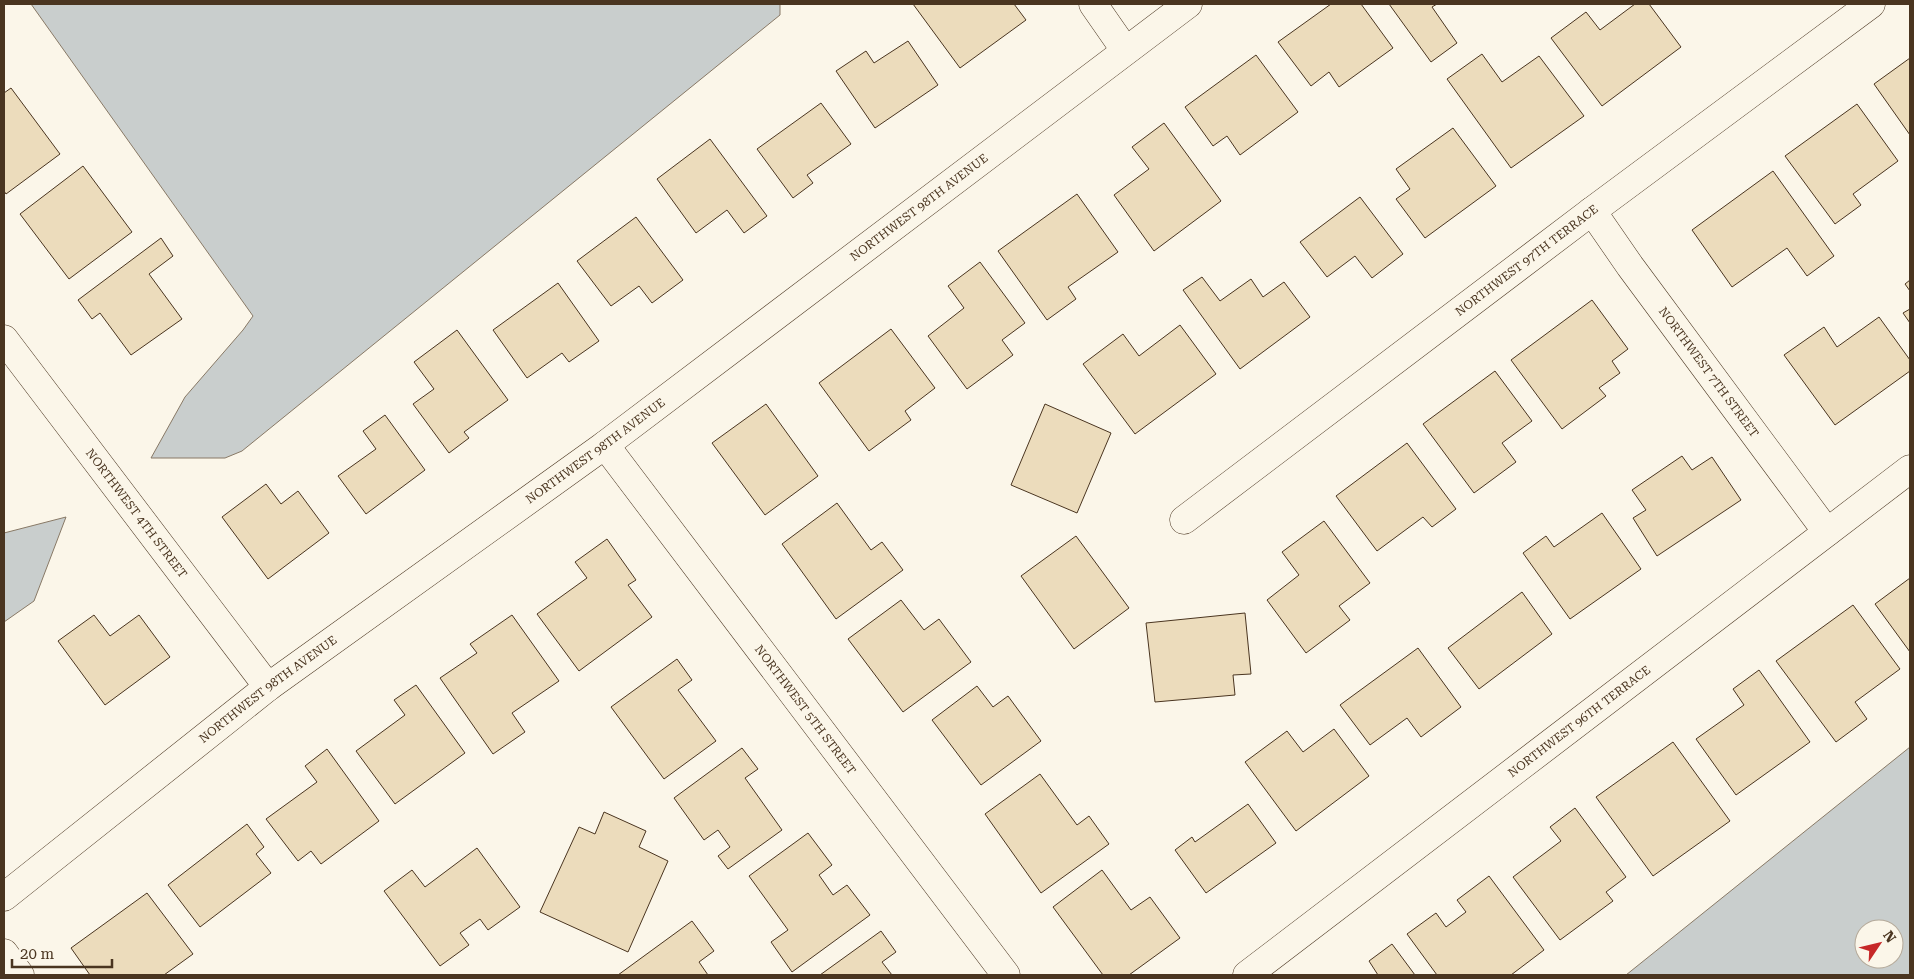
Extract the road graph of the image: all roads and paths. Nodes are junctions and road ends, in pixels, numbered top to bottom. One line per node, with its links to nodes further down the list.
1 (1093, 4): 4 (street)
2 (1188, 4): 4 (street, NORTHWEST 98TH AVENUE)
3 (1871, 4): 5 (street, NORTHWEST 97TH TERRACE)
4 (1125, 50): 7 (street, NORTHWEST 98TH AVENUE)
5 (1592, 211): 9 (street, NORTHWEST 97TH TERRACE); 10 (street, NORTHWEST 7TH STREET)
6 (4, 339): 11 (street, NORTHWEST 4TH STREET)
7 (605, 445): 11 (street, NORTHWEST 98TH AVENUE); 15 (street, NORTHWEST 5TH STREET)
8 (1910, 470): 10 (street, NORTHWEST 96TH TERRACE)
9 (1184, 520)
10 (1826, 532): 16 (street, NORTHWEST 96TH TERRACE)
11 (268, 687): 12 (street, NORTHWEST 98TH AVENUE)
12 (4, 897)
13 (4, 953): 14 (street)
14 (20, 975)
15 (1006, 975)
16 (1247, 975)

